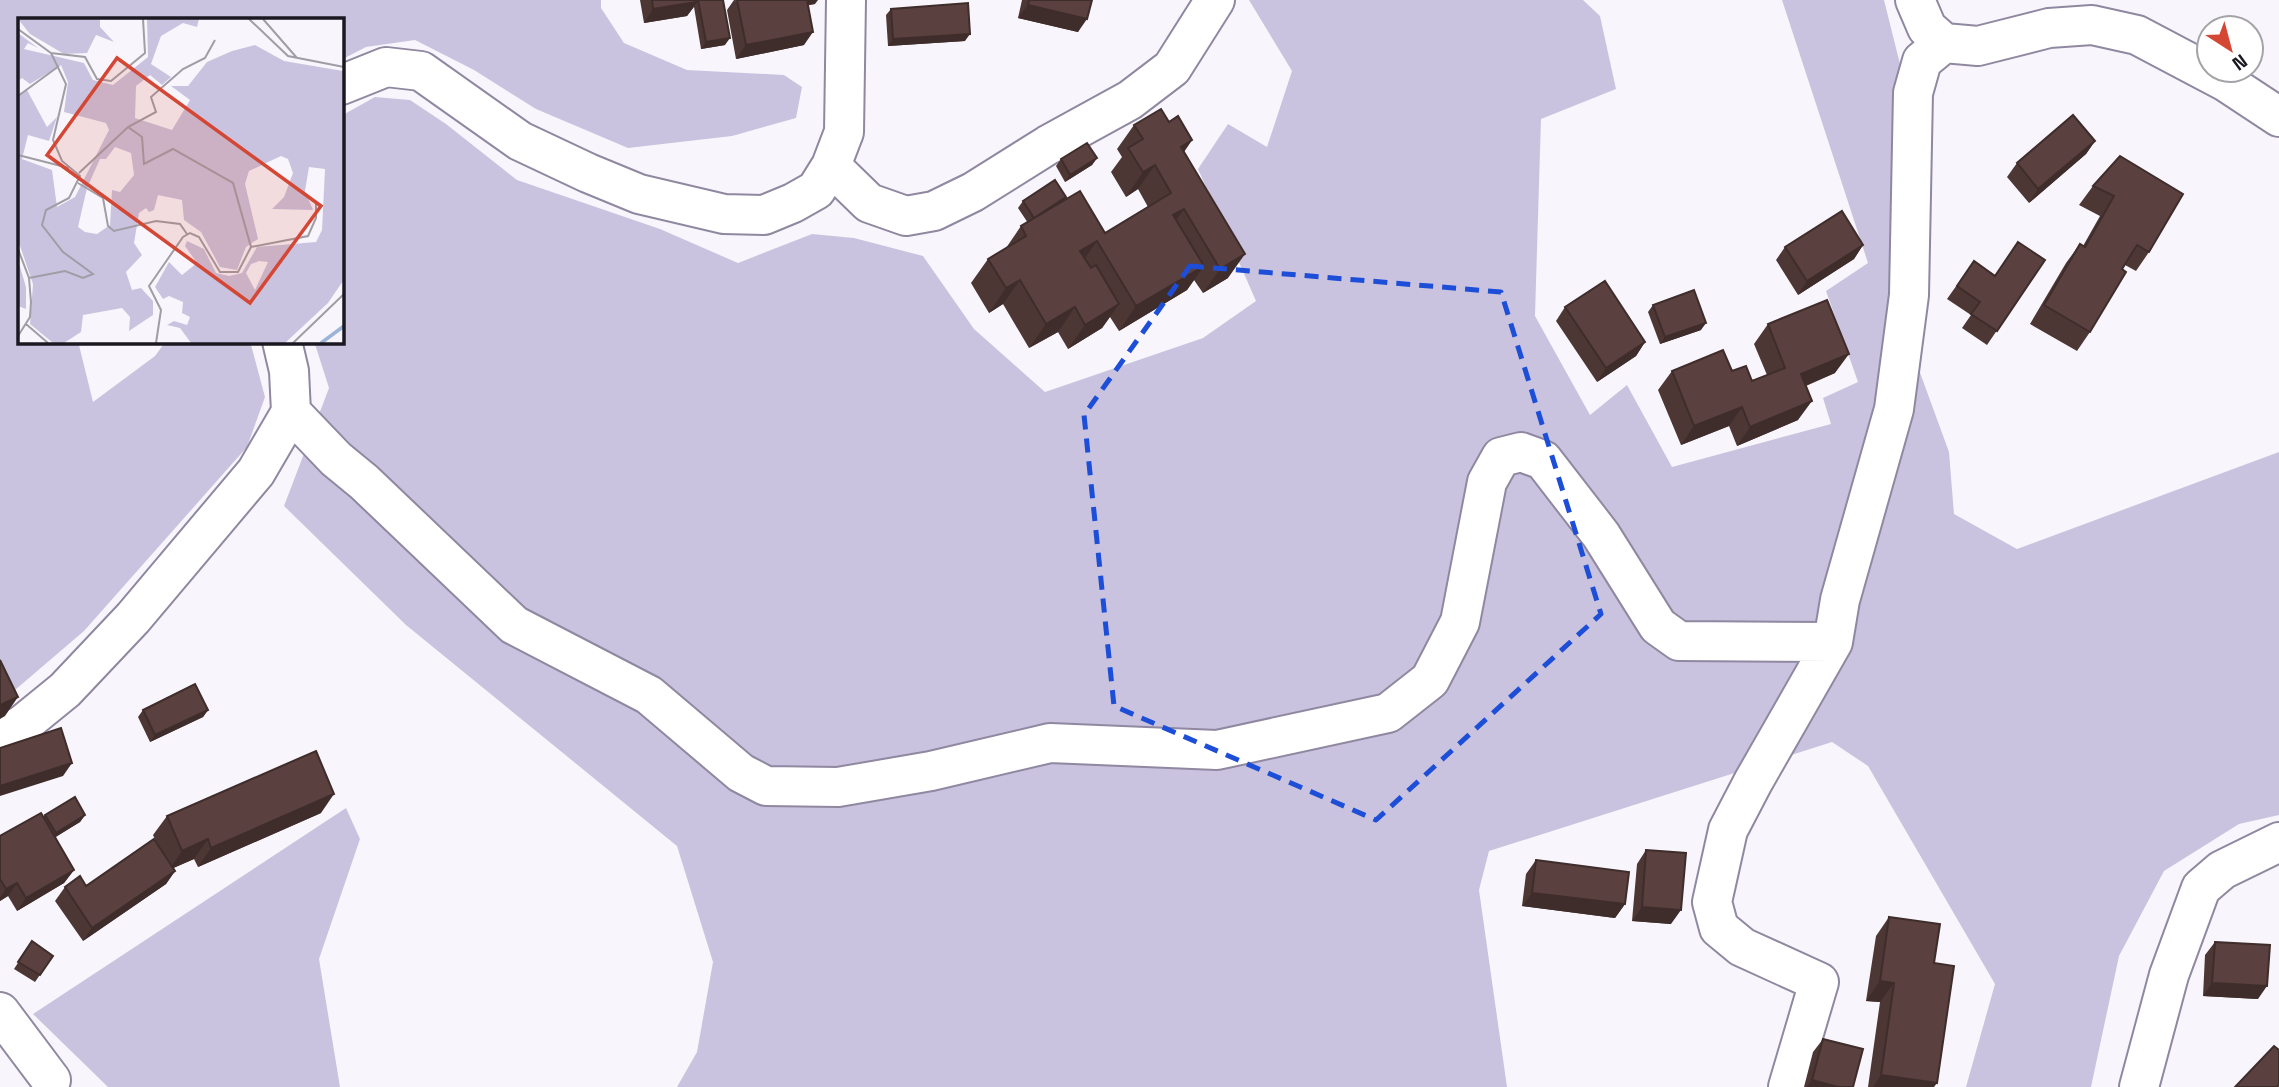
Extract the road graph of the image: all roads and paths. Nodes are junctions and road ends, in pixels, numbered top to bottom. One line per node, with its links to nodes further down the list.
1 (846, 0): 9 (street)
2 (1215, 0): 9 (street)
3 (1915, 0): 6 (street)
4 (2086, 0): 5 (street)
5 (2049, 28): 6 (street); 8 (street)
6 (1944, 43): 12 (street)
7 (343, 84): 9 (street)
8 (2279, 117)
9 (831, 166)
10 (282, 343): 11 (street)
11 (291, 412): 12 (street); 13 (street)
12 (1833, 642): 17 (street)
13 (0, 736)
14 (2279, 842): 18 (street)
15 (0, 1012): 16 (street)
16 (51, 1080)
17 (1788, 1087)
18 (2140, 1087)

